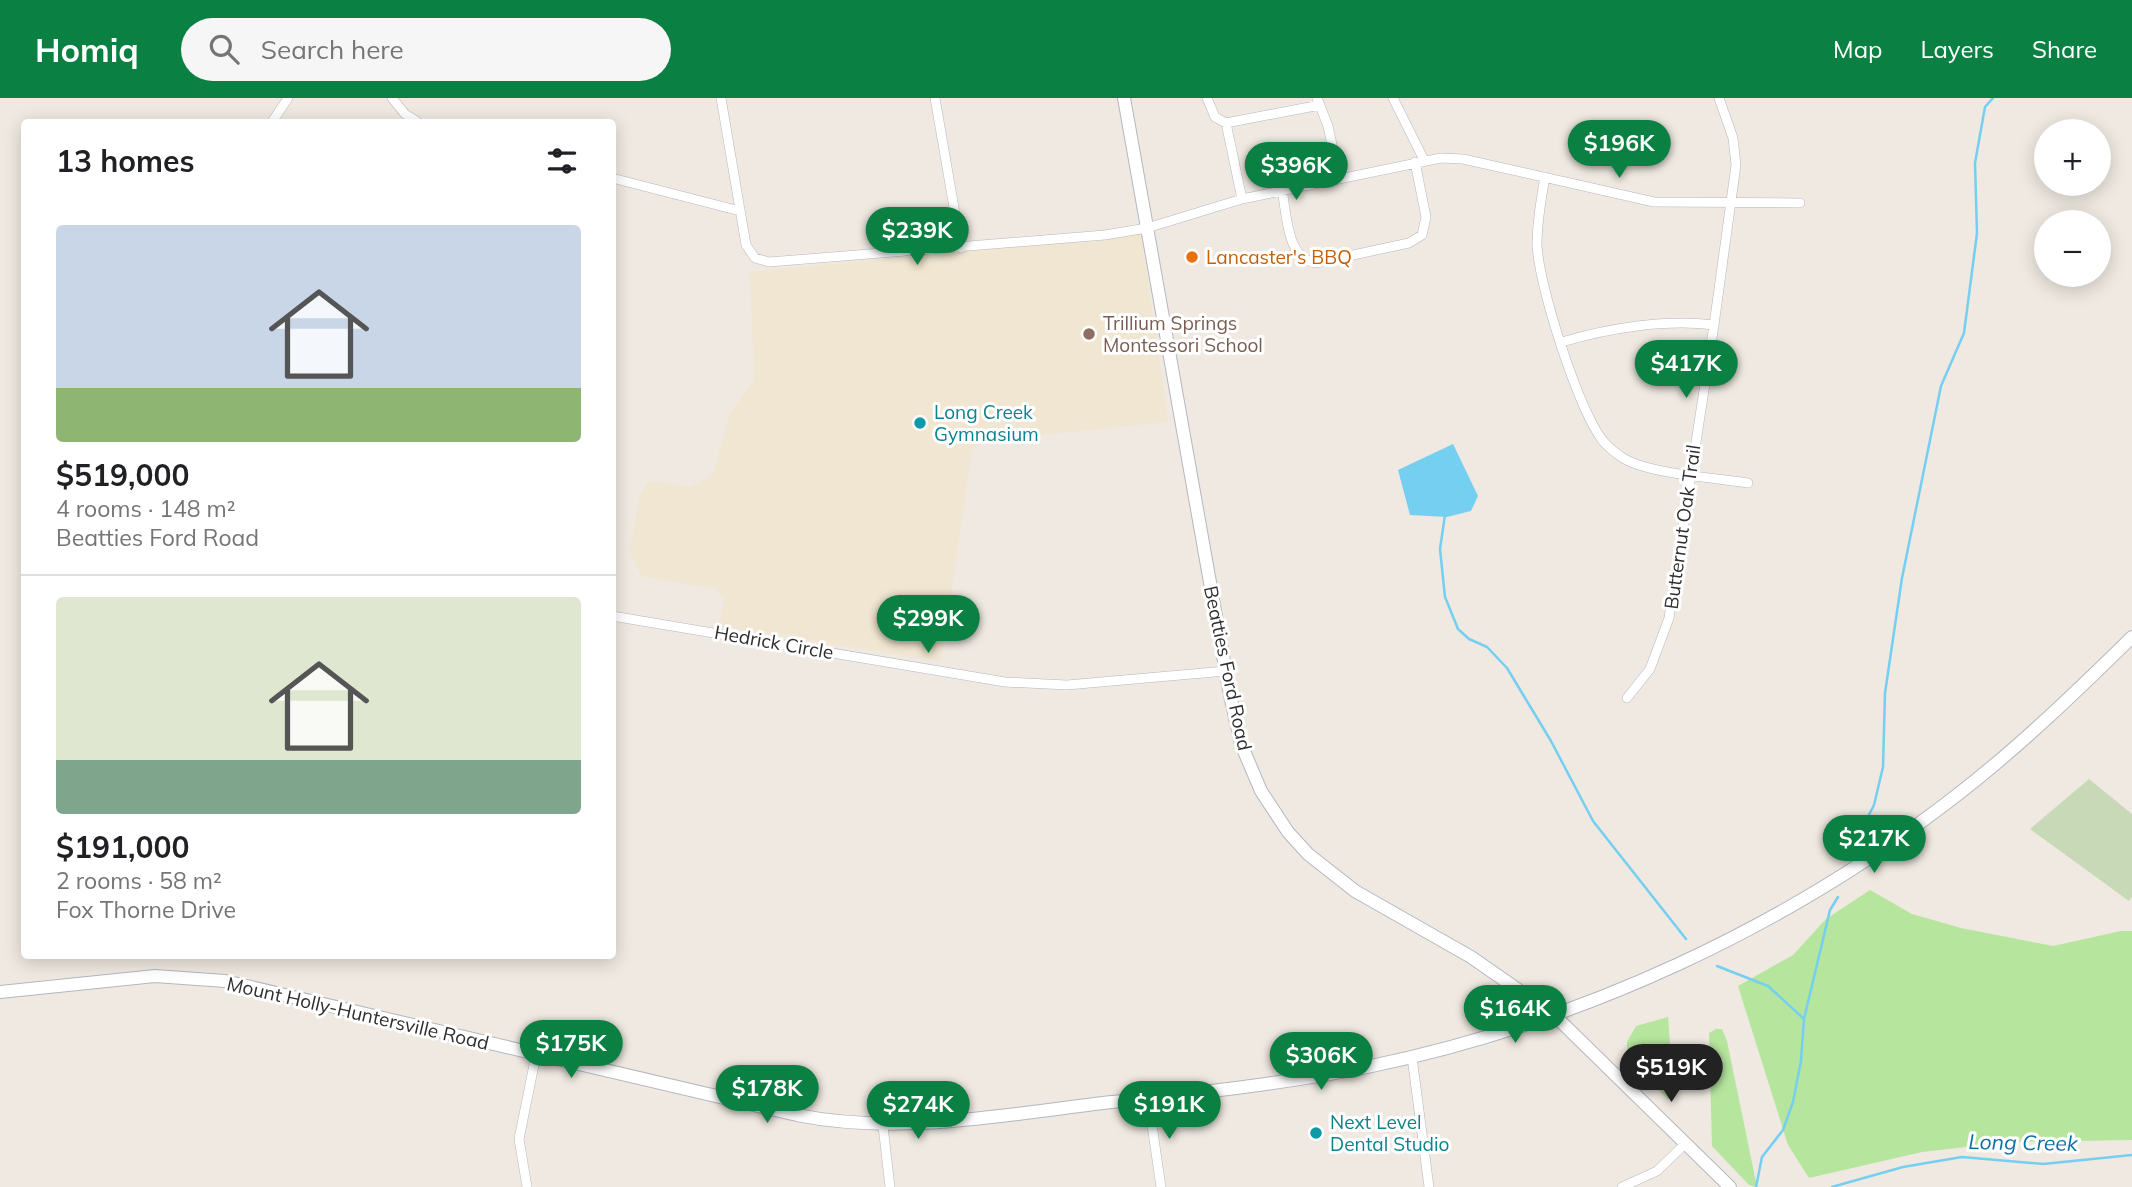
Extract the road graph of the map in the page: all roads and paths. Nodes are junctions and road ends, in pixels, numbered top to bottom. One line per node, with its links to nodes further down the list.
1 (288, 98): 10 (street)
2 (392, 98): 11 (street)
3 (721, 98): 21 (street)
4 (935, 98): 23 (street)
5 (1124, 98): 22 (main road, Beatties Ford Road)
6 (1207, 98): 12 (street)
7 (1393, 98): 13 (street)
8 (1719, 98): 20 (street, Butternut Oak Trail)
9 (1319, 101): 12 (street); 15 (street)
10 (274, 119)
11 (413, 119)
12 (1226, 123): 18 (street)
13 (1420, 161): 14 (street); 15 (street); 17 (street)
14 (1545, 177): 20 (street); 25 (street)
15 (1339, 178): 17 (street)
16 (616, 179): 21 (street)
17 (1282, 190): 18 (street)
18 (1242, 199): 22 (street)
19 (1800, 203): 20 (street)
20 (1731, 205): 24 (street, Butternut Oak Trail)
21 (740, 211): 23 (street)
22 (1147, 228): 23 (street); 30 (main road, Beatties Ford Road)
23 (961, 248)
24 (1714, 325): 25 (street); 26 (street, Butternut Oak Trail)
25 (1562, 342): 26 (street)
26 (1689, 474): 27 (street); 31 (street, Butternut Oak Trail)
27 (1748, 482)
28 (616, 617): 30 (street, Hedrick Circle)
29 (2132, 637): 33 (main road, Mount Holly-Huntersville Road)
30 (1226, 671): 33 (main road, Beatties Ford Road)
31 (1627, 698)
32 (0, 992): 34 (main road, Mount Holly-Huntersville Road)
33 (1553, 1014): 35 (main road, Mount Holly-Huntersville Road); 38 (main road, Beatties Ford Road)
34 (536, 1055): 37 (main road, Mount Holly-Huntersville Road); 39 (street)
35 (1412, 1057): 36 (main road, Mount Holly-Huntersville Road); 42 (street)
36 (1148, 1098): 37 (main road, Mount Holly-Huntersville Road); 41 (street)
37 (883, 1126): 40 (street)
38 (1686, 1143): 43 (street); 44 (main road, Beatties Ford Road)
39 (527, 1187)
40 (890, 1187)
41 (1161, 1187)
42 (1429, 1187)
43 (1622, 1187)
44 (1730, 1187)

